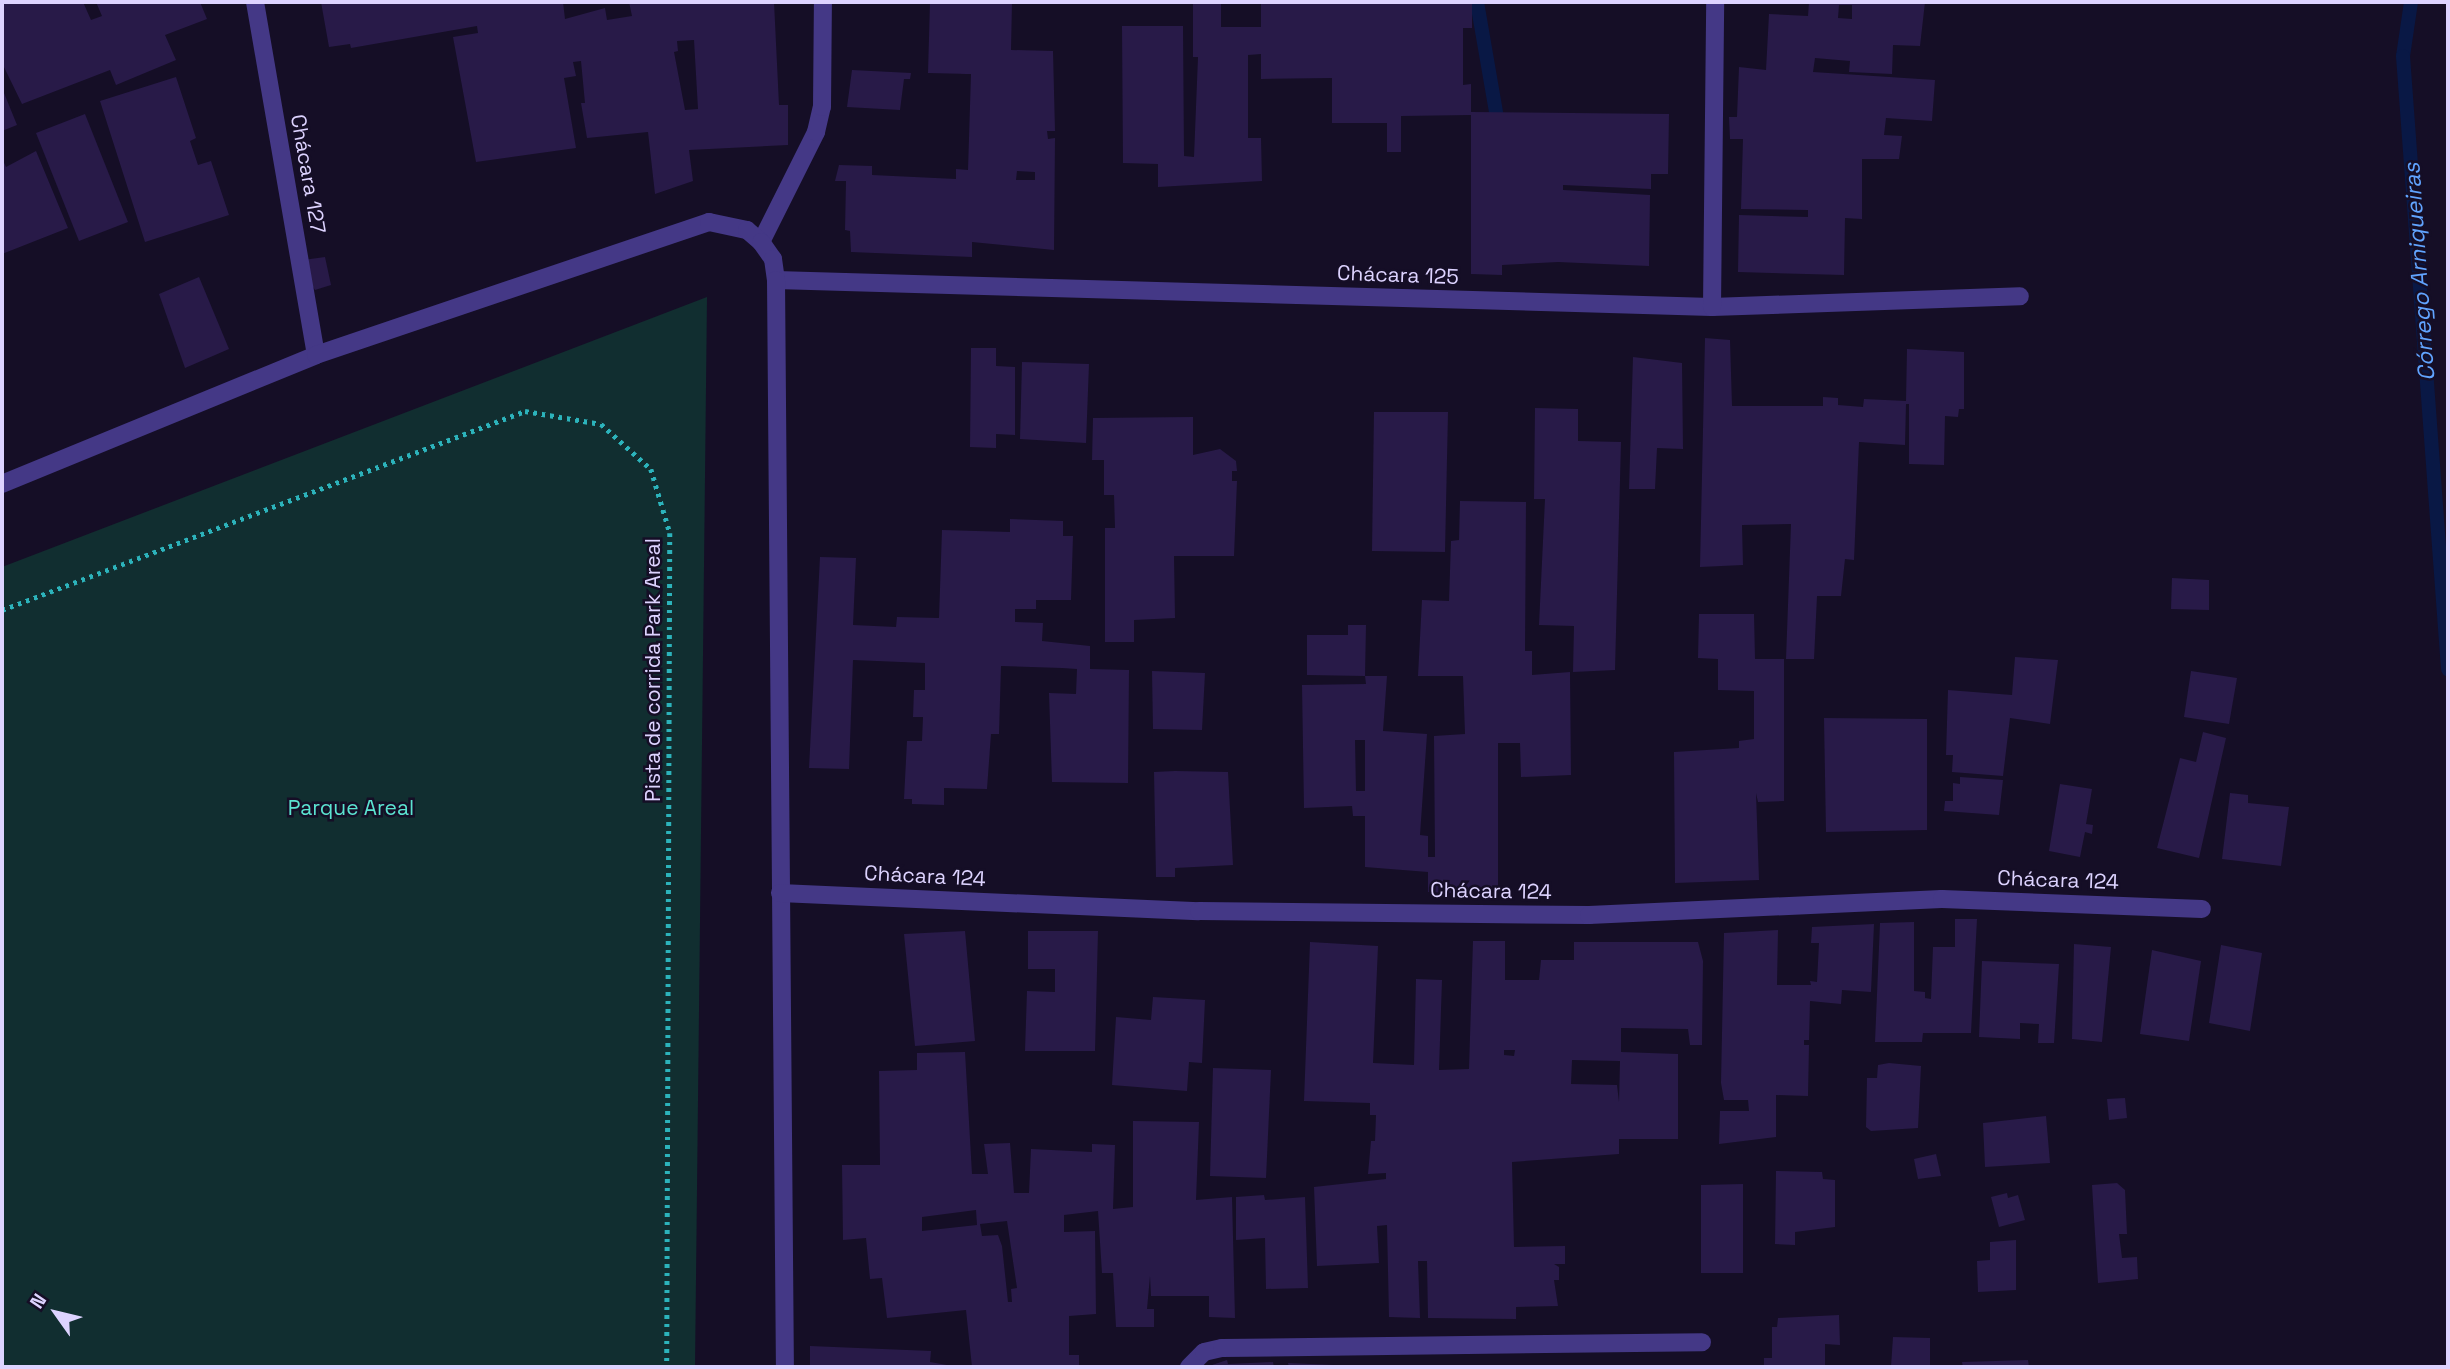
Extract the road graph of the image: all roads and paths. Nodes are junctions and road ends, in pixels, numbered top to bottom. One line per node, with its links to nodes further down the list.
1 (255, 2): 8 (street, Chácara 127)
2 (823, 2): 4 (street)
3 (1715, 2): 7 (street)
4 (761, 242): 5 (street); 8 (street)
5 (776, 280): 7 (street, Chácara 125); 11 (street)
6 (2020, 296): 7 (street, Chácara 125)
7 (1712, 307)
8 (316, 355): 9 (street)
9 (2, 484)
10 (2, 610): 14 (path, Pista de corrida Park Areal)
11 (780, 893): 12 (street, Chácara 124); 15 (street)
12 (2202, 909)
13 (1702, 1342): 16 (street)
14 (667, 1367)
15 (785, 1367)
16 (1189, 1367)

